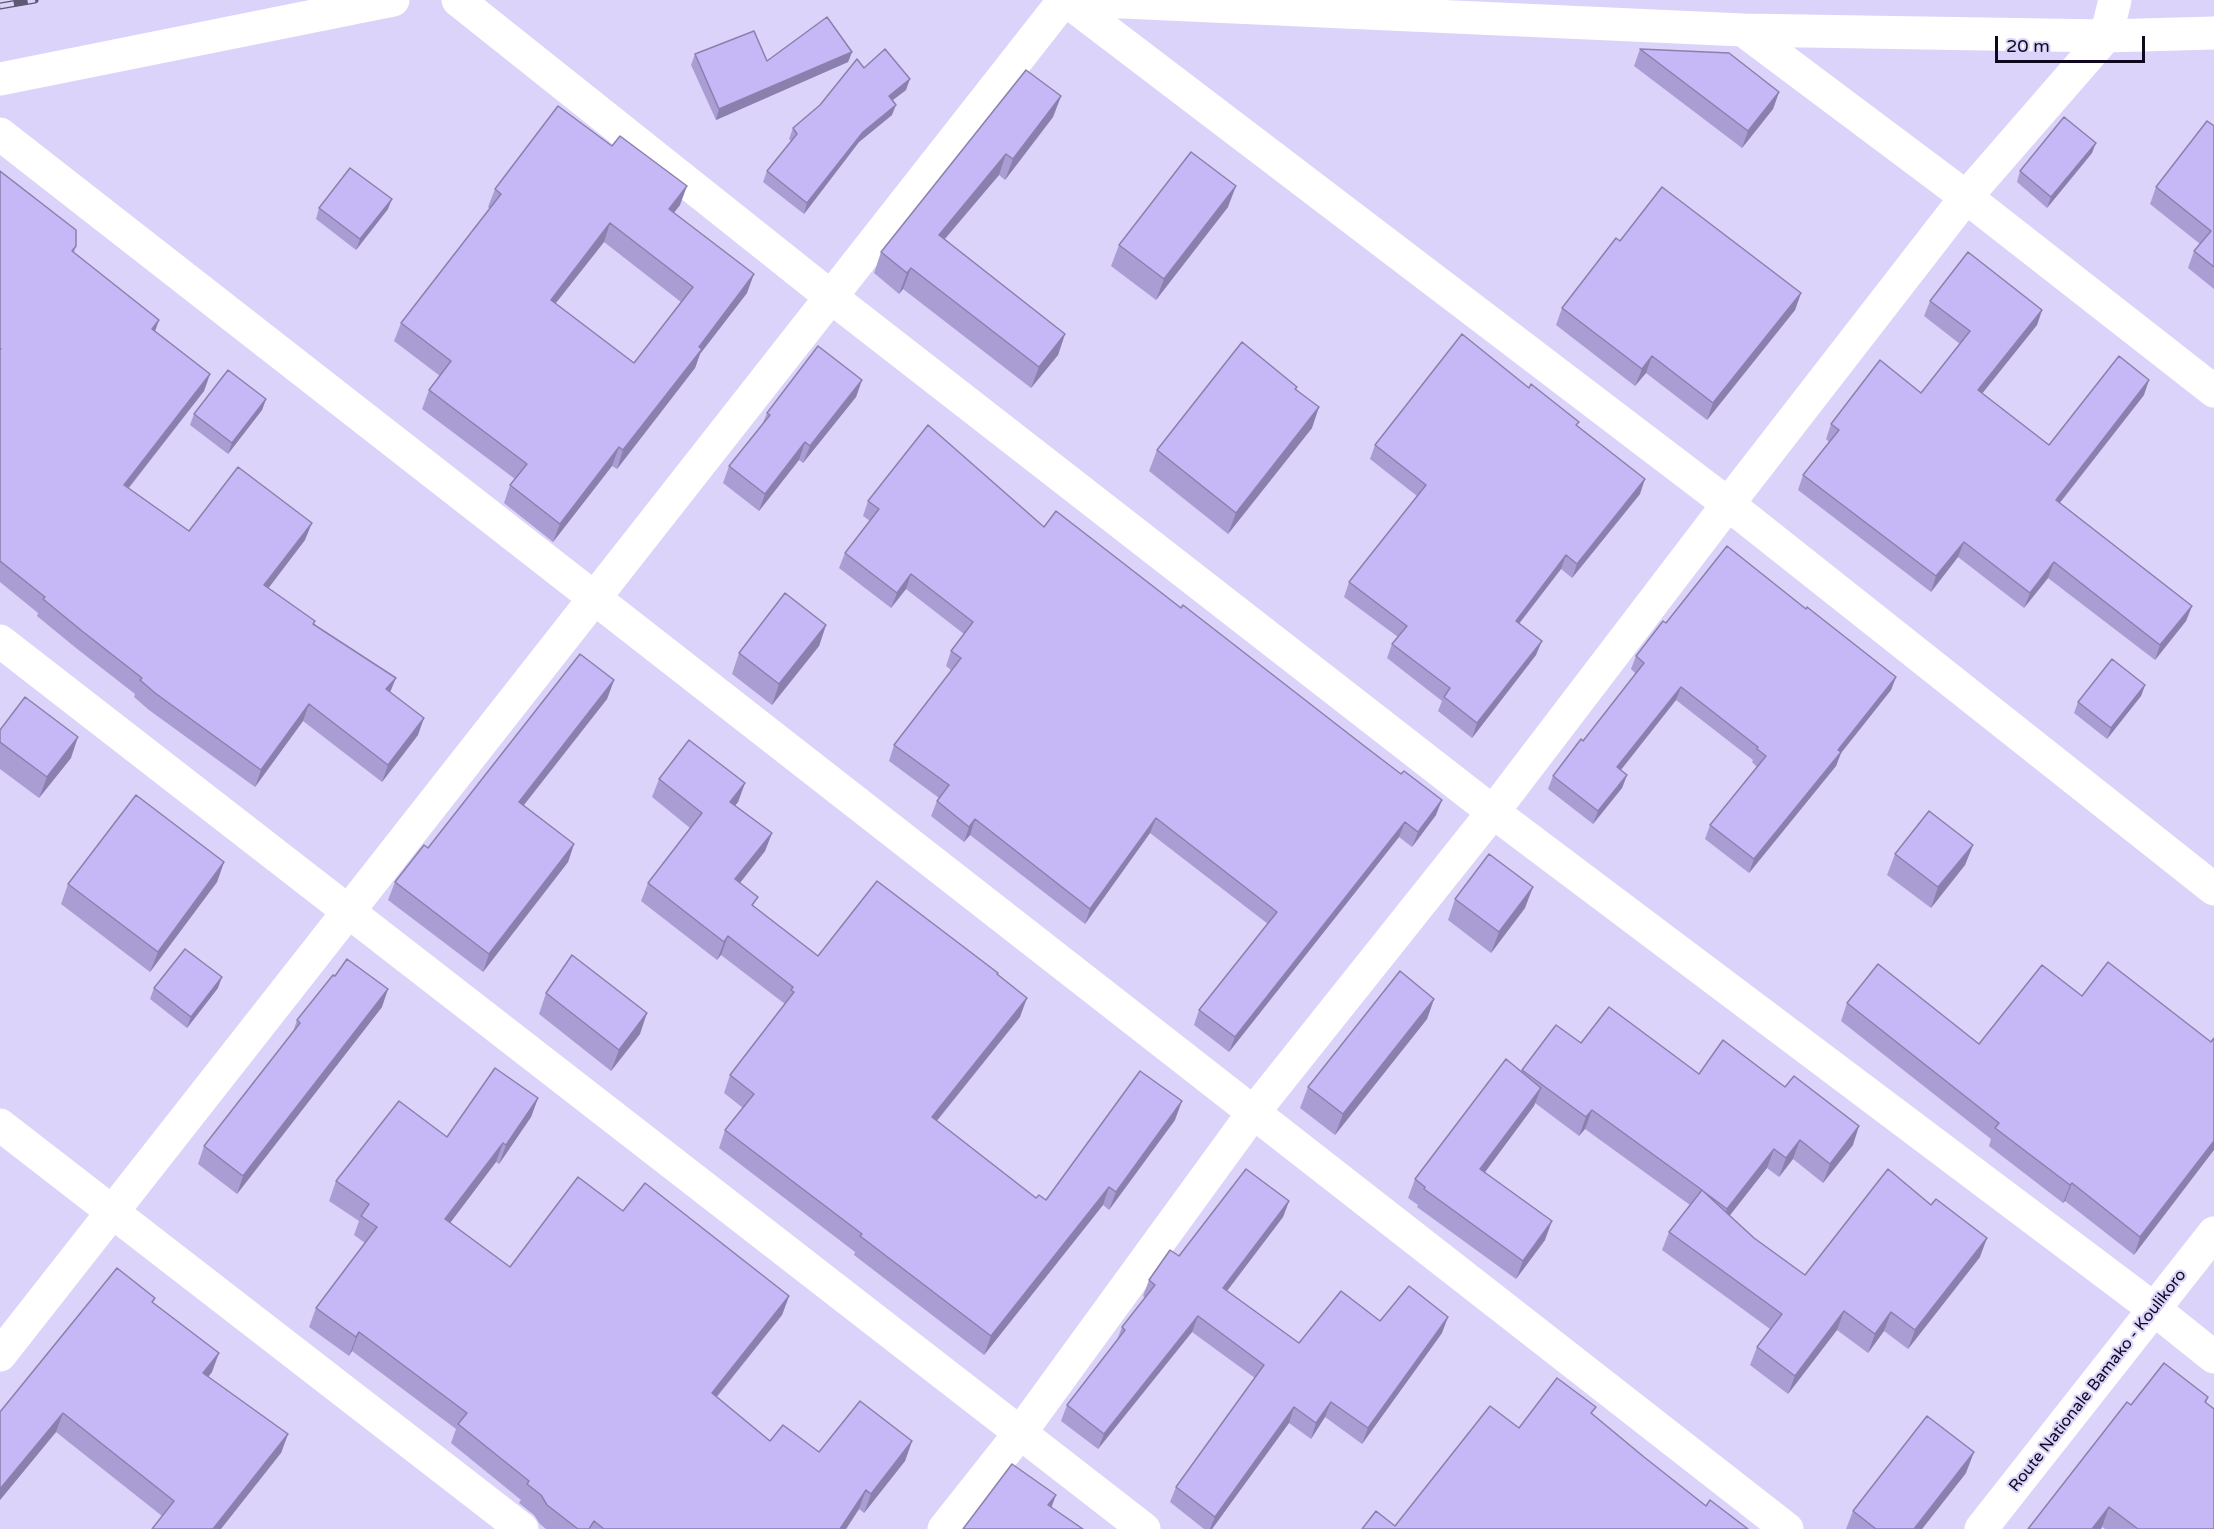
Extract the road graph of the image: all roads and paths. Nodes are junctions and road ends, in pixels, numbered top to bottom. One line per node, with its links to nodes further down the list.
1 (393, 0): 9 (street)
2 (458, 0): 12 (street)
3 (1065, 0): 12 (street); 14 (street)
4 (1079, 0): 6 (street)
5 (2115, 0): 8 (street)
6 (1743, 30): 8 (street); 11 (street)
7 (2214, 33): 8 (street)
8 (2106, 36): 11 (street)
9 (0, 79)
10 (0, 134): 15 (street)
11 (1966, 197): 13 (street); 14 (street)
12 (831, 297): 15 (street); 17 (street)
13 (2214, 391)
14 (1728, 504): 17 (street); 18 (street)
15 (595, 598): 19 (street); 20 (street)
16 (0, 640): 19 (street)
17 (1493, 812): 20 (street); 24 (street)
18 (2214, 889)
19 (349, 911): 22 (street); 27 (street)
20 (1253, 1113): 27 (street); 31 (street)
21 (0, 1125): 22 (street)
22 (112, 1211): 25 (street); 28 (street)
23 (2214, 1233): 24 (street, Route Nationale Bamako - Koulikoro)
24 (2154, 1309): 26 (street); 32 (street, Route Nationale Bamako - Koulikoro)
25 (0, 1355)
26 (2214, 1357)
27 (1020, 1433): 29 (street); 30 (street)
28 (522, 1529)
29 (944, 1529)
30 (1144, 1529)
31 (1786, 1529)
32 (1981, 1529)

